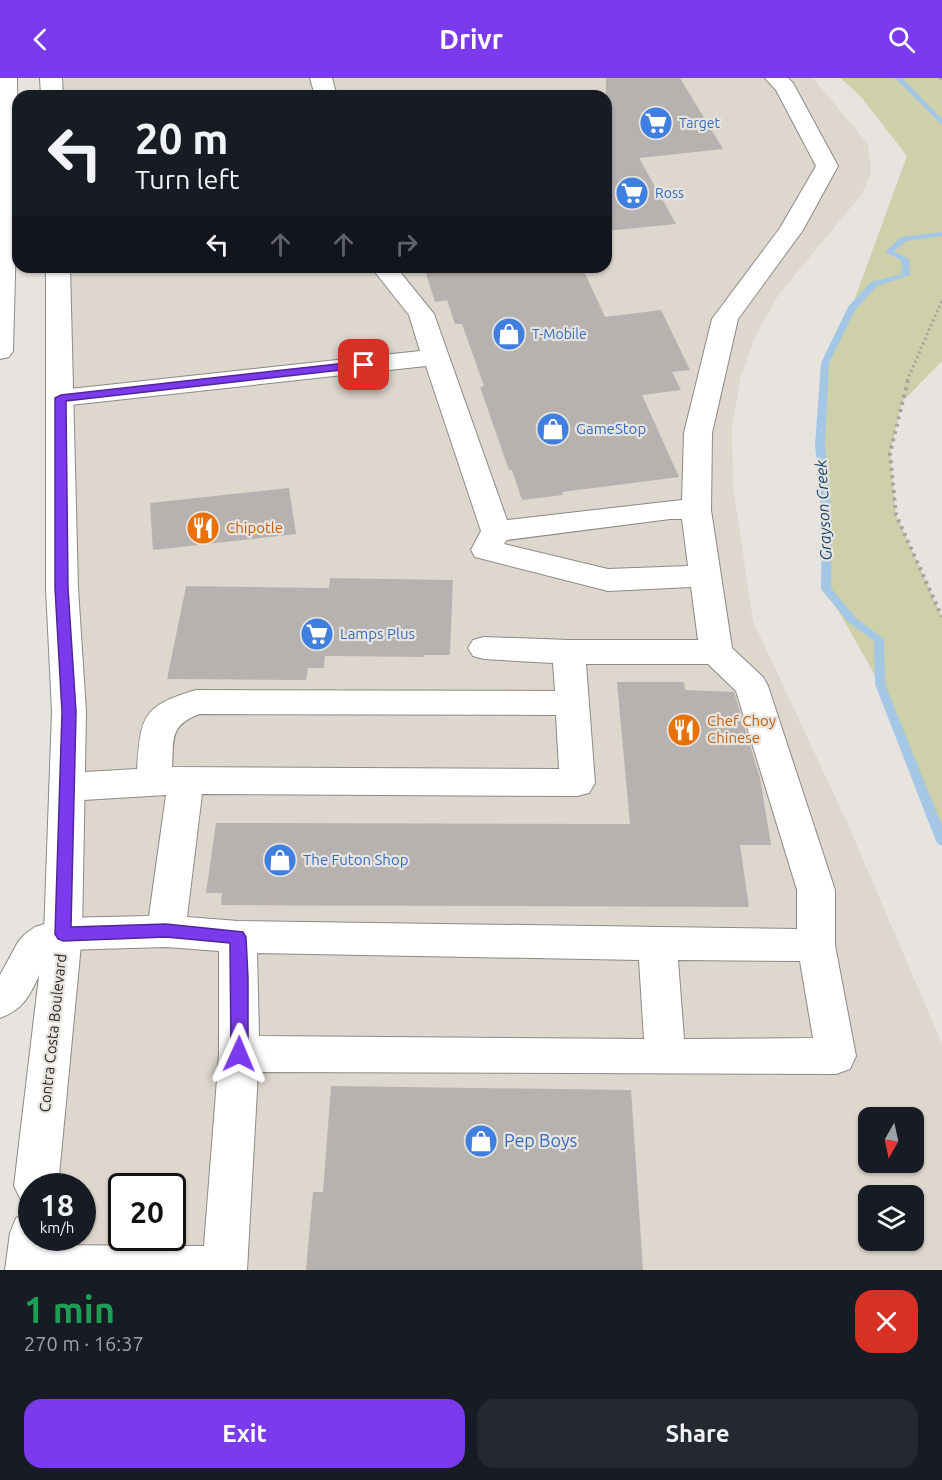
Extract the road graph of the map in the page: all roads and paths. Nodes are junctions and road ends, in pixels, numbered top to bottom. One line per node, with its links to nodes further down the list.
1 (6, 78): 3 (main road)
2 (776, 78): 12 (main road)
3 (6, 150): 4 (main road)
4 (3, 184): 8 (main road)
5 (58, 273): 11 (main road, Contra Costa Boulevard)
6 (388, 273): 10 (main road)
7 (942, 300): 15 (path)
8 (1, 317): 9 (main road)
9 (0, 351)
10 (435, 357): 11 (main road); 13 (main road)
11 (61, 398): 21 (main road, Contra Costa Boulevard)
12 (696, 510): 13 (main road); 14 (main road)
13 (496, 531): 14 (main road)
14 (704, 576): 18 (main road)
15 (942, 617)
16 (484, 648): 17 (main road)
17 (569, 652): 18 (main road); 19 (main road)
18 (716, 652): 26 (main road)
19 (572, 703): 20 (main road); 20 (main road)
20 (170, 781): 21 (main road); 22 (main road)
21 (67, 787): 23 (main road, Contra Costa Boulevard)
22 (166, 930): 23 (main road); 24 (main road)
23 (63, 934): 27 (main road); 30 (main road, Contra Costa Boulevard)
24 (238, 937): 25 (main road); 28 (main road)
25 (657, 944): 26 (main road); 29 (main road)
26 (816, 945): 29 (main road)
27 (0, 1001)
28 (239, 1054): 29 (main road); 31 (main road)
29 (665, 1057)
30 (37, 1173)
31 (29, 1257)

